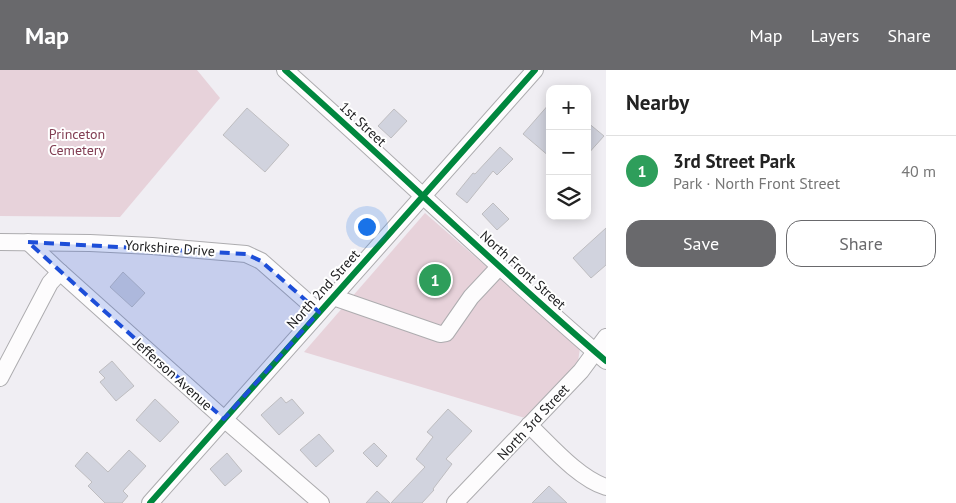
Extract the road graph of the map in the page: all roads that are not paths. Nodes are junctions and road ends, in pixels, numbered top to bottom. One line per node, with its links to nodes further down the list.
1 (285, 70): 3 (street, 1st Street)
2 (535, 70): 3 (street, North 2nd Street)
3 (423, 197): 6 (street, North Front Street); 8 (street, North 2nd Street)
4 (0, 242): 5 (street, Yorkshire Drive)
5 (28, 242): 7 (street, Jefferson Avenue); 9 (street, Yorkshire Drive)
6 (500, 266): 8 (street); 11 (street, North Front Street)
7 (60, 272): 12 (street); 13 (street, Jefferson Avenue)
8 (333, 297): 9 (street, North 2nd Street)
9 (320, 312): 13 (street, North 2nd Street)
10 (606, 337): 11 (street, North 3rd Street)
11 (600, 356): 14 (street, North 3rd Street)
12 (0, 378)
13 (224, 419): 16 (street, North 2nd Street); 17 (street, Jefferson Avenue)
14 (529, 425): 15 (street); 18 (street, North 3rd Street)
15 (606, 486)
16 (150, 503)
17 (321, 503)
18 (455, 503)

